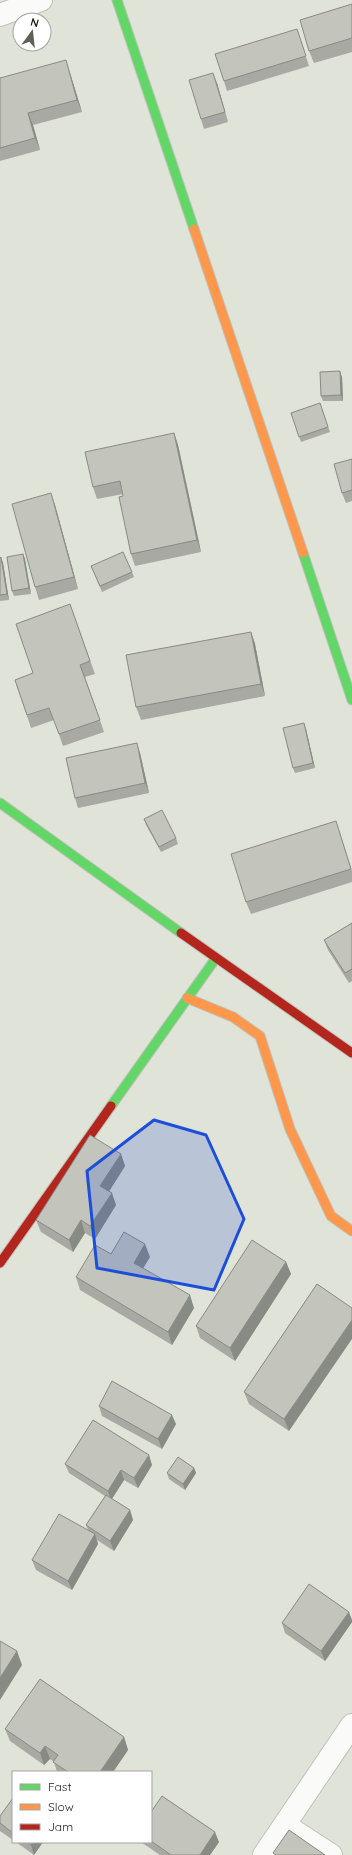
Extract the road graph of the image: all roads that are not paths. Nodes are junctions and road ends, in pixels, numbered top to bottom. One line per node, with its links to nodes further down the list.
1 (41, 0): 3 (street)
2 (116, 0): 4 (street)
3 (0, 15)
4 (352, 700)
5 (0, 803): 6 (street)
6 (216, 958): 7 (street); 8 (street)
7 (187, 998): 9 (street); 10 (street)
8 (352, 1053)
9 (352, 1231)
10 (0, 1263)
11 (352, 1725): 12 (street)
12 (285, 1825): 13 (street); 14 (street)
13 (264, 1855)
14 (331, 1855)

